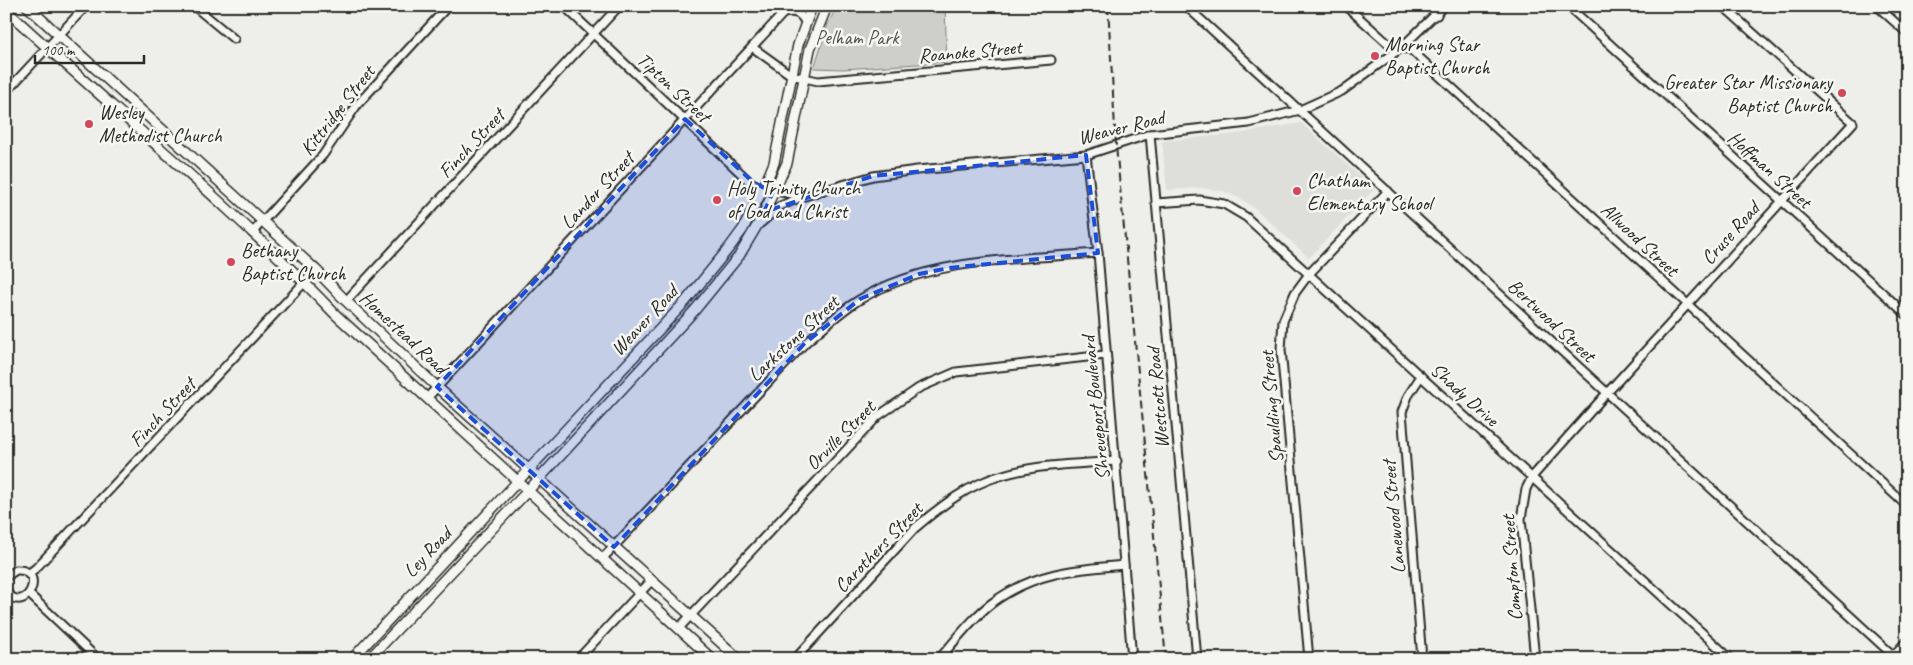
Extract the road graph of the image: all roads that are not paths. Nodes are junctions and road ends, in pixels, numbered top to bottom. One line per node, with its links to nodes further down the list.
1 (27, 6): 23 (main road, Homestead Road)
2 (86, 6): 23 (street)
3 (194, 6): 24 (street)
4 (448, 6): 46 (street, Kittridge Street)
5 (564, 6): 22 (street, Tipton Street)
6 (619, 6): 22 (street, Finch Street)
7 (790, 6): 18 (street, Landor Street)
8 (812, 6): 20 (main road)
9 (827, 6): 30 (main road)
10 (1186, 6): 32 (street, Bertwood Street)
11 (1346, 6): 27 (street, Allwood Street)
12 (1428, 6): 19 (street)
13 (1444, 6): 19 (street, Weaver Road)
14 (1568, 6): 44 (street, Hoffman Street)
15 (1723, 6): 44 (street, Cruse Road)
16 (1877, 6): 21 (street)
17 (6, 10): 26 (main road, Homestead Road)
18 (784, 13): 20 (street); 25 (street, Landor Street)
19 (1437, 14): 27 (street, Weaver Road)
20 (806, 24): 29 (main road)
21 (1907, 33)
22 (594, 34): 34 (street, Tipton Street); 53 (street, Finch Street)
23 (59, 36): 26 (street); 33 (main road, Homestead Road)
24 (234, 39)
25 (752, 47): 29 (street, Roanoke Street); 34 (street, Landor Street)
26 (47, 48): 31 (street); 35 (main road, Homestead Road)
27 (1401, 48): 32 (street, Weaver Road); 54 (street, Allwood Street)
28 (1051, 60): 30 (street, Roanoke Street)
29 (791, 75): 30 (street, Roanoke Street); 40 (main road)
30 (804, 79): 42 (main road)
31 (6, 92)
32 (1300, 110): 36 (street, Weaver Road); 41 (street, Bertwood Street)
33 (145, 114): 35 (main road); 38 (main road, Homestead Road)
34 (685, 119): 40 (street, Tipton Street); 60 (street, Landor Street)
35 (134, 126): 39 (main road, Homestead Road)
36 (1150, 134): 37 (street, Weaver Road); 45 (street, Westcott Road)
37 (1086, 155): 43 (street, Weaver Road); 49 (street, Shreveport Boulevard)
38 (214, 176): 39 (main road); 46 (main road, Homestead Road)
39 (203, 188): 48 (main road, Homestead Road)
40 (763, 189): 42 (street, Weaver Road); 56 (main road, Weaver Road)
41 (1388, 191): 51 (street, Spaulding Street); 61 (street, Bertwood Street)
42 (774, 192): 43 (street, Weaver Road); 47 (main road, Weaver Road)
43 (805, 196): 47 (street)
44 (1782, 201): 54 (street, Cruse Road); 55 (street, Hoffman Street)
45 (1156, 203): 51 (street, Shady Drive); 95 (street, Westcott Road)
46 (263, 222): 48 (street, Kittridge Street); 50 (main road, Homestead Road)
47 (757, 226): 57 (main road, Weaver Road)
48 (252, 233): 52 (main road, Homestead Road)
49 (1098, 253): 58 (street, Shreveport Boulevard); 70 (street, Larkstone Street)
50 (316, 270): 52 (street, Finch Street); 53 (main road, Homestead Road)
51 (1309, 274): 59 (street, Shady Drive); 96 (street, Spaulding Street)
52 (306, 283): 62 (main road, Homestead Road); 73 (street, Finch Street)
53 (346, 302): 60 (main road, Homestead Road)
54 (1687, 305): 61 (street, Cruse Road); 69 (street, Allwood Street)
55 (1907, 315)
56 (664, 324): 57 (main road); 64 (main road, Weaver Road)
57 (673, 334): 66 (main road, Weaver Road)
58 (1105, 355): 63 (street, Shreveport Boulevard); 81 (street, Orville Street)
59 (1421, 376): 65 (street, Shady Drive); 97 (street, Lanewood Street)
60 (437, 387): 62 (street, Landor Street); 64 (main road, Homestead Road)
61 (1607, 393): 65 (street, Cruse Road); 85 (street, Bertwood Street)
62 (428, 397): 67 (main road, Homestead Road)
63 (1116, 461): 72 (street, Shreveport Boulevard); 92 (street, Carothers Street)
64 (529, 470): 66 (main road, Homestead Road); 67 (main road, Ley Road)
65 (1532, 477): 98 (street, Compton Street); 99 (street, Shady Drive)
66 (539, 479): 68 (main road, Ley Road); 70 (main road, Homestead Road)
67 (519, 480): 68 (main road, Homestead Road); 76 (main road, Ley Road)
68 (529, 490): 71 (main road, Homestead Road); 80 (main road, Ley Road)
69 (1907, 506)
70 (614, 547): 71 (street, Larkstone Street); 75 (main road, Homestead Road)
71 (603, 558): 77 (main road, Homestead Road)
72 (1124, 565): 93 (street); 94 (street, Shreveport Boulevard)
73 (28, 574): 74 (street); 78 (street)
74 (7, 575)
75 (652, 580): 77 (street); 81 (main road, Homestead Road)
76 (417, 589): 80 (main road); 84 (main road, Ley Road)
77 (640, 592): 82 (main road, Homestead Road); 89 (street)
78 (29, 594): 79 (street); 86 (street)
79 (7, 596)
80 (426, 599): 88 (main road, Ley Road)
81 (692, 616): 82 (street, Orville Street); 91 (main road, Homestead Road)
82 (679, 628): 90 (main road, Homestead Road)
83 (1907, 641): 85 (street)
84 (360, 650): 87 (main road, Ley Road); 88 (main road)
85 (1893, 658)
86 (98, 659)
87 (352, 659)
88 (369, 659)
89 (578, 659)
90 (712, 659)
91 (739, 659)
92 (795, 659)
93 (939, 659)
94 (1132, 659)
95 (1197, 659)
96 (1309, 659)
97 (1422, 659)
98 (1535, 659)
99 (1732, 659)

